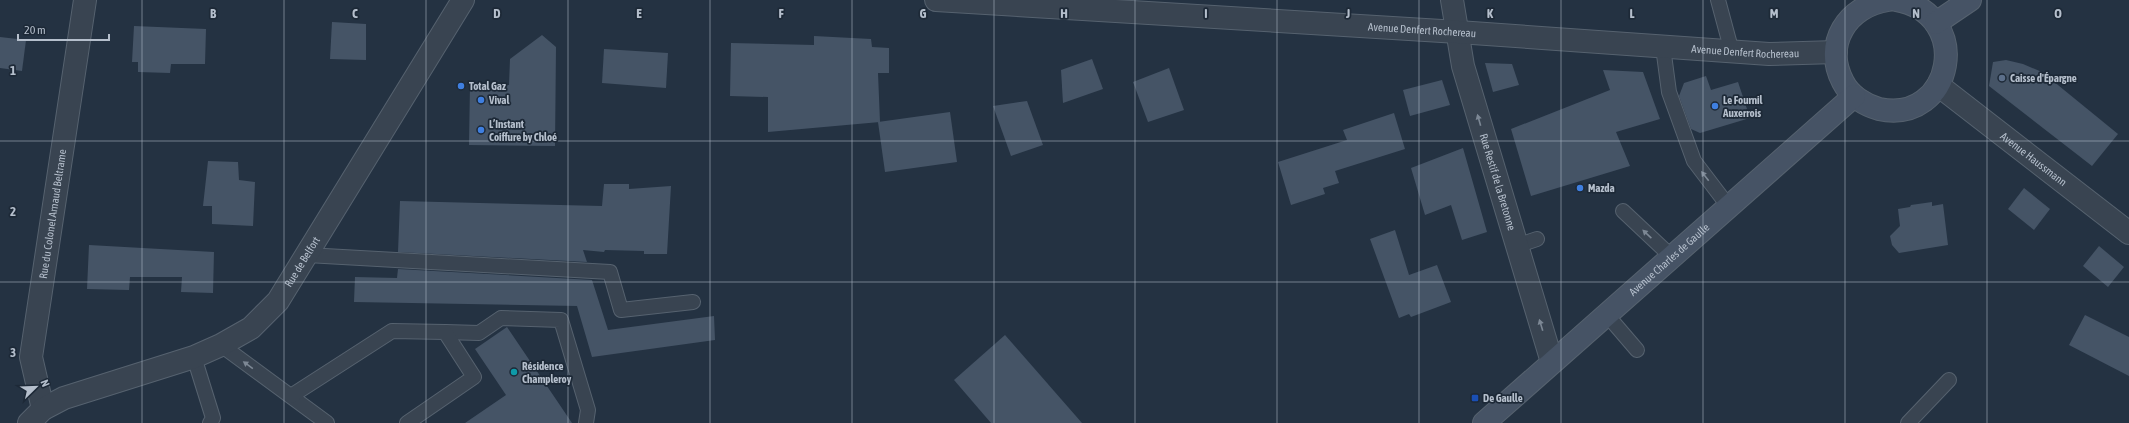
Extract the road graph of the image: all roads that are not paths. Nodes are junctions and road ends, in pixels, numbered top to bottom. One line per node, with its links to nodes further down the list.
1 (85, 0): 33 (street, Rue du Colonel Arnaud Beltrame)
2 (463, 0): 22 (street, Rue de Belfort)
3 (936, 0): 9 (street, Avenue Denfert Rochereau)
4 (1452, 0): 11 (street, Rue Restif de la Bretonne)
5 (1718, 0): 13 (lane)
6 (1888, 0): 14 (main road)
7 (1896, 0): 10 (main road)
8 (1970, 0): 10 (main road)
9 (1057, 4): 11 (street, Avenue Denfert Rochereau)
10 (1936, 22): 15 (main road)
11 (1458, 32): 12 (street, Avenue Denfert Rochereau); 21 (street, Rue Restif de la Bretonne, one-way to 11)
12 (1664, 48): 13 (street, Avenue Denfert Rochereau); 17 (lane, one-way to 12)
13 (1732, 52): 14 (street, Avenue Denfert Rochereau)
14 (1836, 52): 16 (main road)
15 (1938, 85): 16 (main road); 19 (street, Avenue Haussmann)
16 (1854, 96): 17 (main road, Avenue Charles de Gaulle)
17 (1729, 207): 23 (main road, Avenue Charles de Gaulle)
18 (1623, 211): 23 (lane, one-way to 18)
19 (2129, 233)
20 (1537, 239): 21 (lane)
21 (1516, 246): 30 (street, Rue Restif de la Bretonne, one-way to 21)
22 (307, 255): 24 (lane); 27 (street, Rue de Belfort)
23 (1672, 257): 25 (main road, Avenue Charles de Gaulle)
24 (693, 302)
25 (1607, 314): 28 (lane); 30 (main road, Avenue Charles de Gaulle)
26 (445, 332): 32 (lane); 36 (lane); 37 (lane)
27 (221, 345): 29 (street, Rue de Belfort); 32 (lane, one-way to 27)
28 (1637, 350)
29 (194, 357): 33 (street, Rue de Belfort); 34 (lane)
30 (1552, 362): 38 (main road, Avenue Charles de Gaulle)
31 (1949, 380): 39 (lane)
32 (291, 396): 35 (lane)
33 (39, 418)
34 (214, 421)
35 (328, 423)
36 (407, 423)
37 (586, 423)
38 (1484, 423)
39 (1908, 423)

